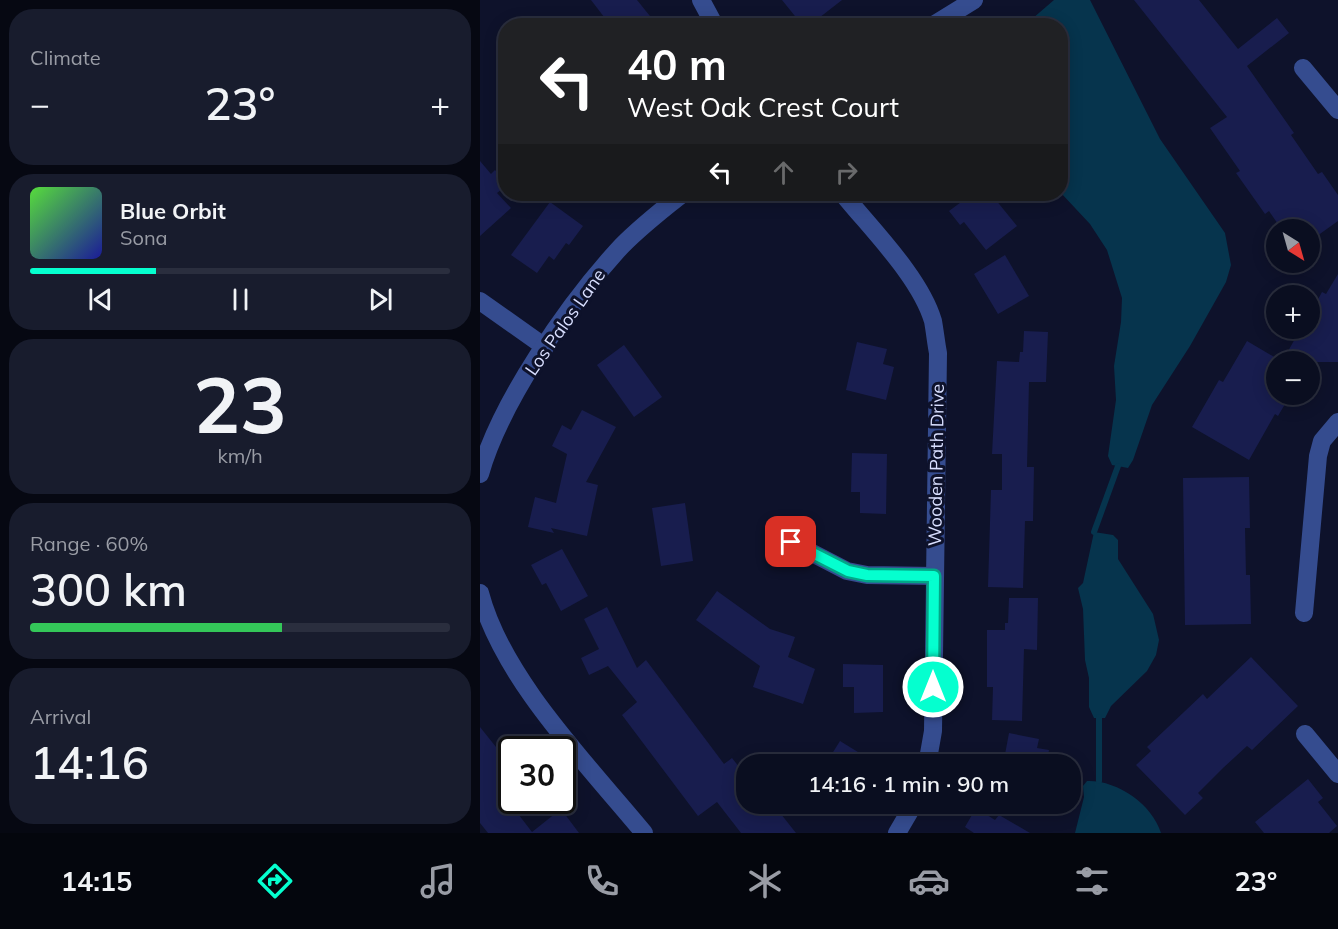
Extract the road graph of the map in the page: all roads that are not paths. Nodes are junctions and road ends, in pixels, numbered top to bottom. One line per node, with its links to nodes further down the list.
1 (701, 0): 3 (street)
2 (974, 0): 4 (street)
3 (711, 18)
4 (945, 18)
5 (1304, 68): 6 (street)
6 (1338, 110)
7 (674, 201): 10 (street, Los Palos Lane)
8 (849, 201): 14 (street, Wooden Path Drive)
9 (480, 301): 10 (street)
10 (545, 347): 12 (street, Los Palos Lane)
11 (1338, 422): 16 (street)
12 (480, 474)
13 (791, 542): 14 (street)
14 (934, 576): 18 (street, Wooden Path Drive)
15 (480, 593): 21 (street)
16 (1304, 613)
17 (1305, 734): 19 (street)
18 (929, 754)
19 (1338, 774)
20 (908, 814): 22 (street)
21 (644, 833)
22 (897, 833)

